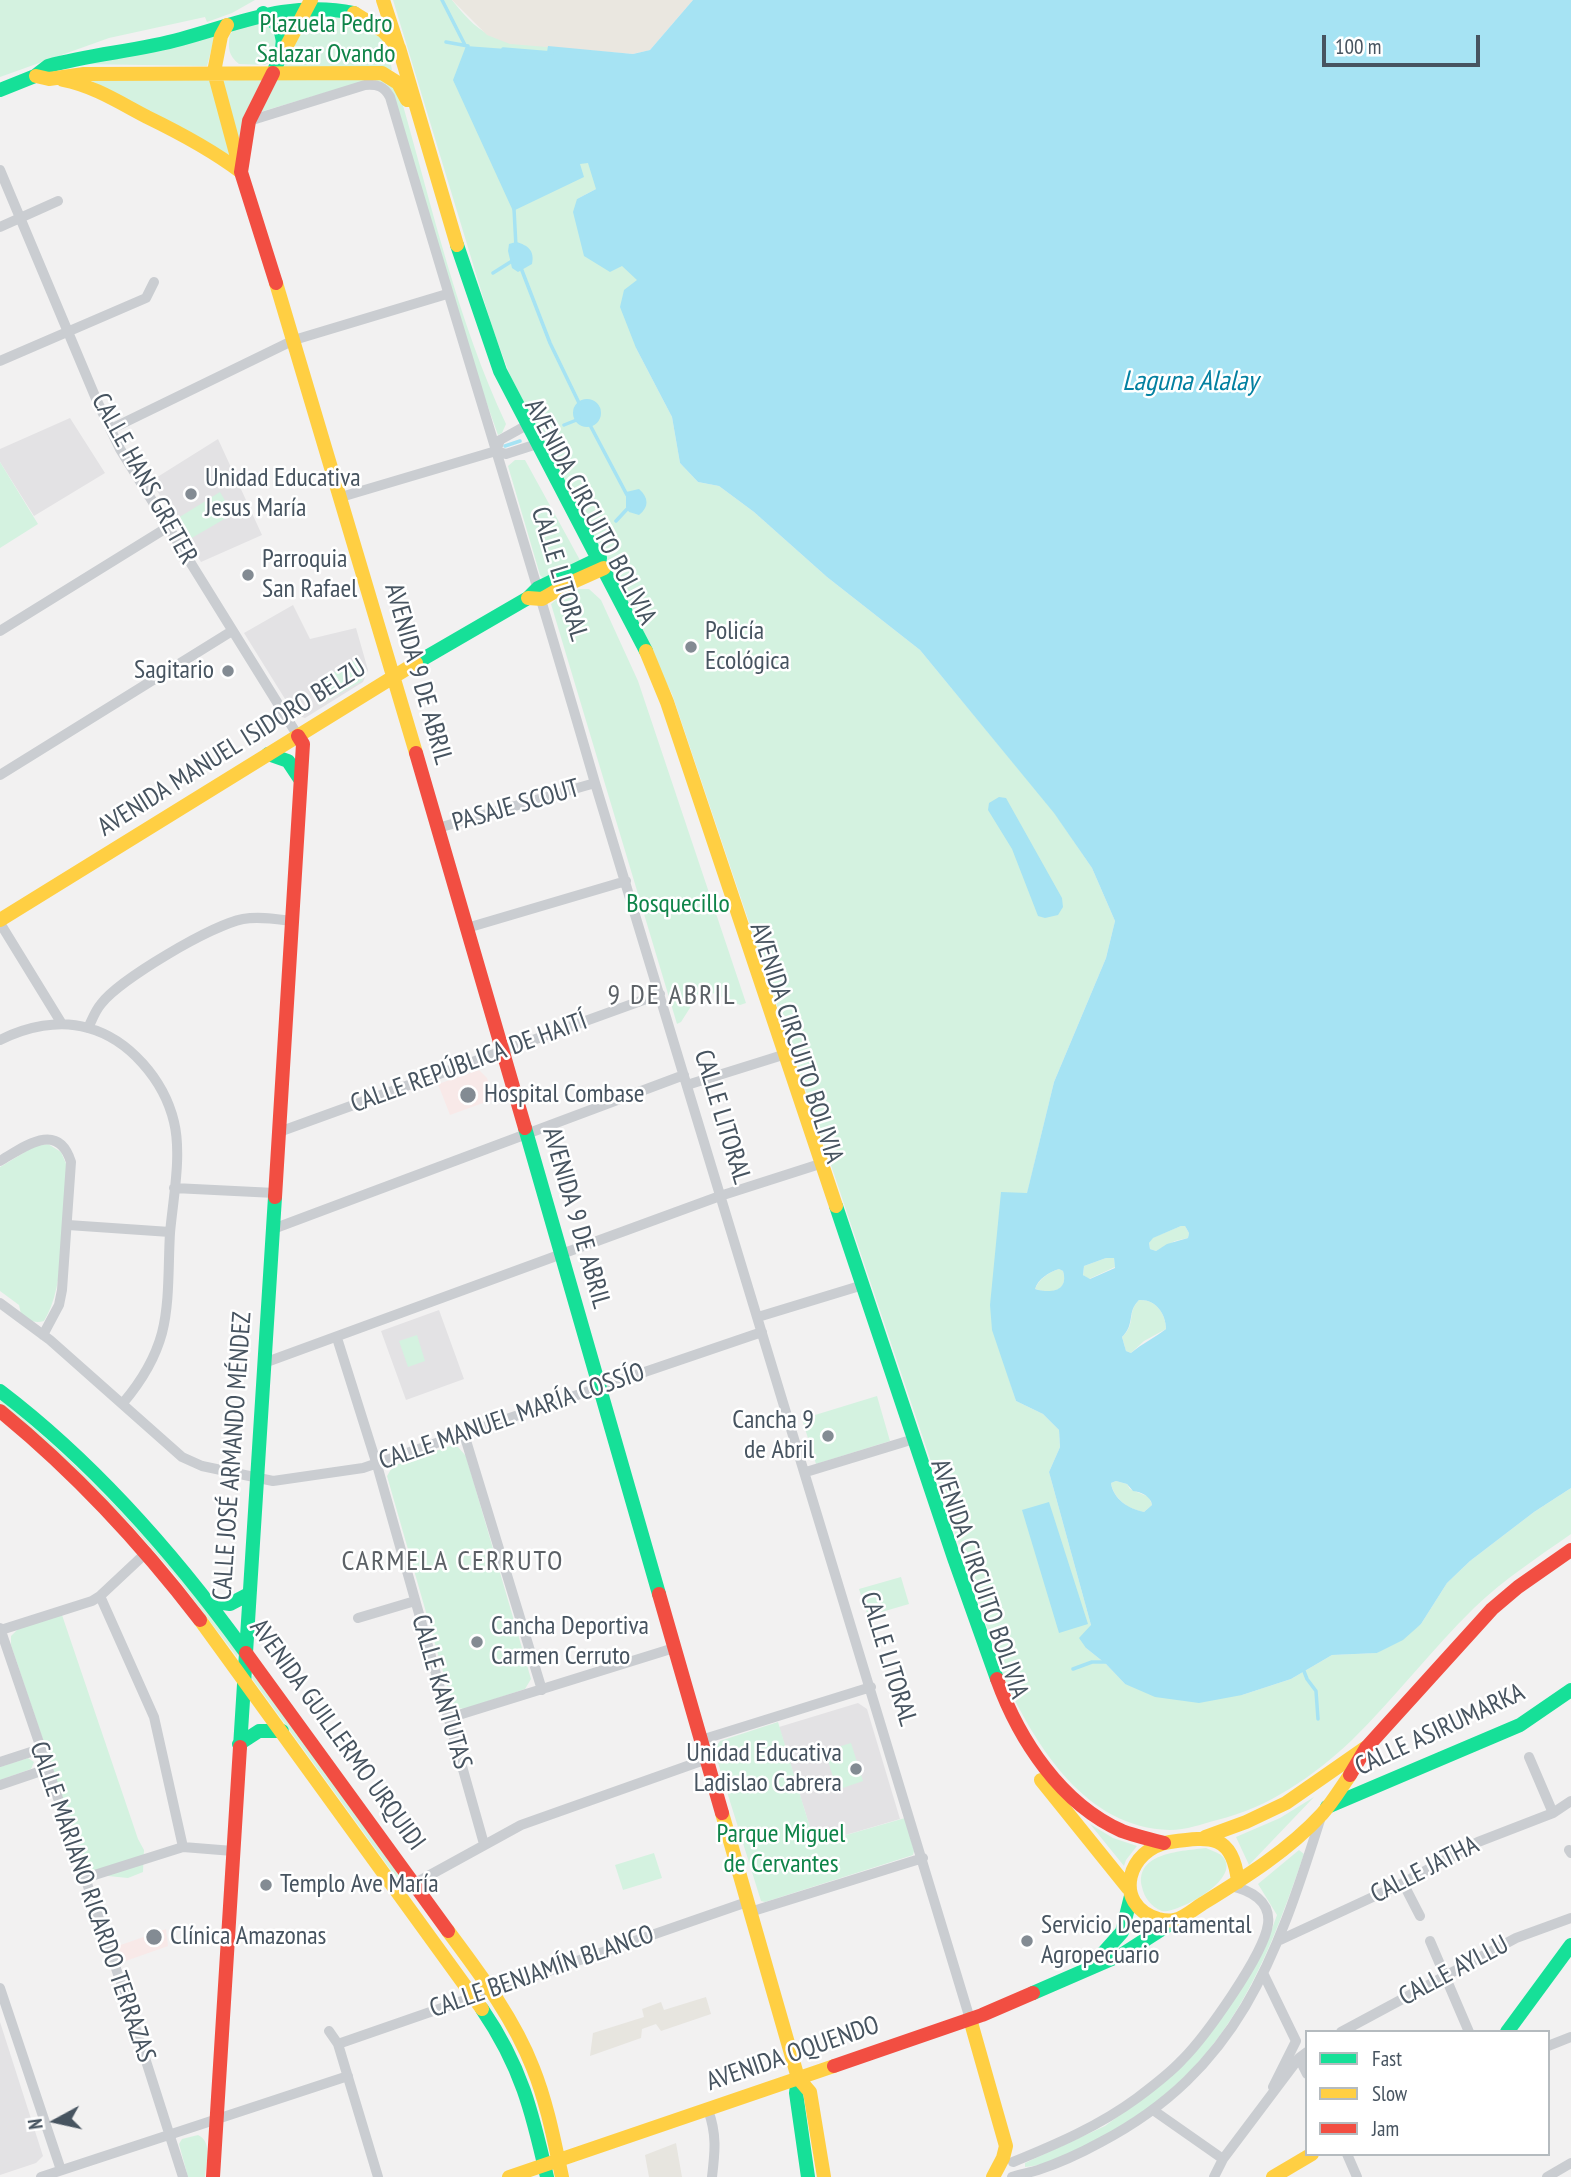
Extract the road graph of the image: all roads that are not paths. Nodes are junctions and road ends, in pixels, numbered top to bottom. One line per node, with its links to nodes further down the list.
1 (383, 0): 5 (main road, AVENIDA CIRCUITO BOLIVIA)
2 (310, 2): 3 (main road); 5 (main road); 6 (main road, AVENIDA 9 DE ABRIL)
3 (262, 9): 4 (main road); 6 (main road)
4 (227, 24): 7 (main road); 9 (main road)
5 (399, 48): 22 (main road, AVENIDA CIRCUITO BOLIVIA)
6 (283, 52): 8 (main road, AVENIDA 9 DE ABRIL)
7 (214, 72): 8 (main road, AVENIDA CIRCUITO BOLIVIA); 9 (main road, AVENIDA CIRCUITO BOLIVIA); 13 (main road)
8 (273, 73): 11 (main road, AVENIDA 9 DE ABRIL); 22 (main road, AVENIDA CIRCUITO BOLIVIA)
9 (42, 77): 10 (main road); 13 (main road)
10 (0, 90)
11 (249, 121): 13 (main road, AVENIDA 9 DE ABRIL); 18 (street, CALLE LITORAL)
12 (0, 170): 15 (street, CALLE HANS GRETER)
13 (241, 172): 20 (main road, AVENIDA 9 DE ABRIL)
14 (58, 201): 15 (street)
15 (20, 218): 16 (street); 19 (street, CALLE HANS GRETER)
16 (0, 227)
17 (154, 282): 19 (street)
18 (447, 294): 20 (street); 25 (street, CALLE LITORAL)
19 (68, 332): 21 (street); 23 (street, CALLE HANS GRETER)
20 (294, 340): 23 (street); 26 (main road, AVENIDA 9 DE ABRIL)
21 (0, 361)
22 (523, 428): 24 (main road, AVENIDA CIRCUITO BOLIVIA); 25 (street)
23 (111, 429): 27 (street, CALLE HANS GRETER)
24 (533, 446): 25 (street); 28 (main road, AVENIDA CIRCUITO BOLIVIA)
25 (496, 451): 26 (street); 29 (street, CALLE LITORAL)
26 (341, 498): 32 (main road, AVENIDA 9 DE ABRIL)
27 (168, 527): 30 (street); 31 (street, CALLE HANS GRETER)
28 (597, 565): 29 (main road, AVENIDA MANUEL ISIDORO BELZU); 48 (main road, AVENIDA CIRCUITO BOLIVIA)
29 (536, 595): 32 (main road, AVENIDA MANUEL ISIDORO BELZU); 37 (street, CALLE LITORAL)
30 (0, 631)
31 (232, 631): 33 (street, CALLE HANS GRETER); 35 (street)
32 (392, 677): 33 (main road, AVENIDA MANUEL ISIDORO BELZU); 38 (main road, AVENIDA 9 DE ABRIL)
33 (298, 736): 34 (main road, AVENIDA MANUEL ISIDORO BELZU); 36 (main road, CALLE JOSÉ ARMANDO MÉNDEZ)
34 (268, 754): 36 (main road); 41 (main road, AVENIDA MANUEL ISIDORO BELZU)
35 (0, 775)
36 (301, 781): 40 (main road, CALLE JOSÉ ARMANDO MÉNDEZ)
37 (595, 783): 38 (street, PASAJE SCOUT); 39 (street, CALLE LITORAL)
38 (438, 828): 42 (main road, AVENIDA 9 DE ABRIL)
39 (626, 881): 42 (street); 43 (street, CALLE LITORAL)
40 (292, 920): 45 (street); 50 (main road, CALLE JOSÉ ARMANDO MÉNDEZ)
41 (0, 921): 44 (street)
42 (467, 928): 47 (main road, AVENIDA 9 DE ABRIL)
43 (660, 994): 47 (street, CALLE REPÚBLICA DE HAITÍ); 49 (street, CALLE LITORAL)
44 (62, 1024): 45 (street); 46 (street)
45 (88, 1028): 54 (street)
46 (0, 1040)
47 (503, 1051): 50 (street, CALLE REPÚBLICA DE HAITÍ); 51 (main road, AVENIDA 9 DE ABRIL)
48 (781, 1056): 49 (street); 53 (main road, AVENIDA CIRCUITO BOLIVIA)
49 (686, 1080): 51 (street); 56 (street, CALLE LITORAL)
50 (279, 1132): 55 (main road, CALLE JOSÉ ARMANDO MÉNDEZ)
51 (526, 1134): 58 (street); 60 (main road, AVENIDA 9 DE ABRIL)
52 (0, 1161): 57 (street)
53 (817, 1165): 56 (street); 61 (main road, AVENIDA CIRCUITO BOLIVIA)
54 (174, 1188): 55 (street); 59 (street)
55 (275, 1193): 58 (main road, CALLE JOSÉ ARMANDO MÉNDEZ)
56 (720, 1196): 60 (street); 63 (street, CALLE LITORAL)
57 (68, 1225): 59 (street); 65 (street)
58 (273, 1228): 67 (main road, CALLE JOSÉ ARMANDO MÉNDEZ)
59 (170, 1233): 70 (street)
60 (561, 1256): 66 (street); 68 (main road, AVENIDA 9 DE ABRIL)
61 (858, 1287): 63 (street); 73 (main road, AVENIDA CIRCUITO BOLIVIA)
62 (0, 1303): 65 (street, CALLE MANUEL MARÍA COSSÍO)
63 (758, 1317): 64 (street, CALLE LITORAL)
64 (762, 1332): 68 (street, CALLE MANUEL MARÍA COSSÍO); 75 (street, CALLE LITORAL)
65 (43, 1335): 70 (street, CALLE MANUEL MARÍA COSSÍO)
66 (337, 1338): 67 (street); 74 (street, CALLE KANTUTAS)
67 (264, 1363): 76 (main road, CALLE JOSÉ ARMANDO MÉNDEZ)
68 (598, 1387): 72 (street, CALLE MANUEL MARÍA COSSÍO); 85 (main road, AVENIDA 9 DE ABRIL)
69 (0, 1391): 81 (main road, AVENIDA GUILLERMO URQUIDI)
70 (123, 1402): 76 (street, CALLE MANUEL MARÍA COSSÍO)
71 (0, 1411): 78 (main road, AVENIDA GUILLERMO URQUIDI)
72 (464, 1434): 74 (street, CALLE MANUEL MARÍA COSSÍO); 89 (street)
73 (910, 1440): 75 (street); 106 (main road, AVENIDA CIRCUITO BOLIVIA); 116 (main road, AVENIDA CIRCUITO BOLIVIA)
74 (377, 1465): 76 (street, CALLE MANUEL MARÍA COSSÍO); 82 (street, CALLE KANTUTAS)
75 (806, 1472): 88 (street, CALLE LITORAL)
76 (257, 1479): 79 (main road, CALLE JOSÉ ARMANDO MÉNDEZ)
77 (1571, 1550): 95 (main road)
78 (147, 1552): 80 (street); 87 (main road, AVENIDA GUILLERMO URQUIDI)
79 (249, 1594): 81 (main road); 86 (main road, CALLE JOSÉ ARMANDO MÉNDEZ)
80 (100, 1596): 84 (street); 108 (street)
81 (209, 1601): 86 (main road, AVENIDA GUILLERMO URQUIDI)
82 (415, 1601): 83 (street); 91 (street, CALLE KANTUTAS)
83 (358, 1618)
84 (0, 1629): 96 (street, CALLE MARIANO RICARDO TERRAZAS)
85 (674, 1648): 89 (street); 93 (main road, AVENIDA 9 DE ABRIL)
86 (245, 1650): 87 (main road, CALLE JOSÉ ARMANDO MÉNDEZ); 112 (main road, AVENIDA GUILLERMO URQUIDI)
87 (243, 1678): 92 (main road, AVENIDA GUILLERMO URQUIDI); 94 (main road, CALLE JOSÉ ARMANDO MÉNDEZ)
88 (871, 1687): 93 (street); 110 (street, CALLE LITORAL)
89 (542, 1690): 91 (street)
90 (1571, 1690): 103 (main road, CALLE ASIRUMARKA)
91 (449, 1718): 107 (street, CALLE KANTUTAS)
92 (282, 1731): 94 (main road); 115 (main road, AVENIDA GUILLERMO URQUIDI)
93 (701, 1740): 98 (main road, AVENIDA 9 DE ABRIL)
94 (239, 1744): 109 (main road, CALLE JOSÉ ARMANDO MÉNDEZ)
95 (1366, 1748): 103 (main road); 105 (main road)
96 (40, 1749): 99 (street); 100 (street, CALLE MARIANO RICARDO TERRAZAS)
97 (1529, 1757): 104 (street)
98 (707, 1759): 107 (street); 117 (main road, AVENIDA 9 DE ABRIL)
99 (0, 1762)
100 (47, 1769): 101 (street); 111 (street, CALLE MARIANO RICARDO TERRAZAS)
101 (0, 1785)
102 (1571, 1801): 104 (street, CALLE JATHA)
103 (1324, 1811): 114 (main road); 121 (street)
104 (1553, 1813): 113 (street, CALLE JATHA)
105 (1205, 1837): 106 (main road); 114 (main road)
106 (1164, 1843): 116 (main road)
107 (484, 1844): 112 (street)
108 (183, 1847): 109 (street); 111 (street)
109 (233, 1852): 144 (main road, CALLE JOSÉ ARMANDO MÉNDEZ)
110 (923, 1858): 117 (street, CALLE BENJAMÍN BLANCO); 130 (street, CALLE LITORAL)
111 (85, 1878): 145 (street, CALLE MARIANO RICARDO TERRAZAS)
112 (414, 1882): 115 (street); 128 (main road, AVENIDA GUILLERMO URQUIDI)
113 (1403, 1883): 118 (street); 121 (street, CALLE JATHA)
114 (1235, 1884): 120 (main road); 151 (street)
115 (399, 1892): 129 (main road, AVENIDA GUILLERMO URQUIDI)
116 (1130, 1892): 120 (main road); 124 (main road, AVENIDA OQUENDO)
117 (749, 1907): 128 (street, CALLE BENJAMÍN BLANCO); 140 (main road, AVENIDA 9 DE ABRIL)
118 (1420, 1916)
119 (1571, 1918): 126 (street, CALLE AYLLU)
120 (1176, 1920): 124 (main road, AVENIDA OQUENDO)
121 (1280, 1940): 125 (street)
122 (1430, 1941): 126 (street)
123 (1571, 1945): 133 (main road)
124 (1089, 1967): 130 (main road, AVENIDA OQUENDO)
125 (1263, 1973): 141 (street); 143 (street)
126 (1445, 1974): 131 (street, CALLE AYLLU); 132 (street)
127 (0, 1988): 153 (street)
128 (491, 1990): 129 (street, CALLE BENJAMÍN BLANCO); 150 (main road, AVENIDA GUILLERMO URQUIDI)
129 (473, 1996): 136 (street, CALLE BENJAMÍN BLANCO); 154 (main road, AVENIDA GUILLERMO URQUIDI)
130 (970, 2019): 140 (main road, AVENIDA OQUENDO); 146 (main road, CALLE LITORAL)
131 (1344, 2030)
132 (1468, 2030)
133 (1508, 2030)
134 (328, 2031): 136 (street)
135 (1571, 2037): 137 (street)
136 (338, 2044): 139 (street)
137 (1550, 2045)
138 (1303, 2055): 141 (street)
139 (348, 2076): 144 (street); 160 (street)
140 (798, 2078): 142 (main road, AVENIDA OQUENDO); 164 (main road); 165 (main road)
141 (1268, 2100): 149 (street)
142 (708, 2110): 150 (main road, AVENIDA OQUENDO); 163 (street)
143 (1153, 2110): 149 (street); 155 (street)
144 (216, 2121): 145 (street); 159 (main road, CALLE JOSÉ ARMANDO MÉNDEZ)
145 (169, 2136): 153 (street); 158 (street, CALLE MARIANO RICARDO TERRAZAS)
146 (1006, 2146): 151 (street, CALLE LITORAL); 166 (main road)
147 (1309, 2156): 168 (main road)
148 (1347, 2156): 169 (street)
149 (1223, 2159): 167 (street)
150 (559, 2160): 154 (main road, AVENIDA OQUENDO); 162 (main road, AVENIDA GUILLERMO URQUIDI)
151 (1013, 2162): 156 (street, CALLE LITORAL)
152 (1571, 2163): 170 (street)
153 (61, 2170): 157 (street)
154 (545, 2171): 161 (main road, AVENIDA OQUENDO)
155 (1037, 2174): 156 (street)
156 (1015, 2176)
157 (41, 2177)
158 (183, 2177)
159 (213, 2177)
160 (378, 2177)
161 (509, 2177)
162 (562, 2177)
163 (712, 2177)
164 (808, 2177)
165 (824, 2177)
166 (993, 2177)
167 (1214, 2177)
168 (1273, 2177)
169 (1357, 2177)
170 (1547, 2177)

